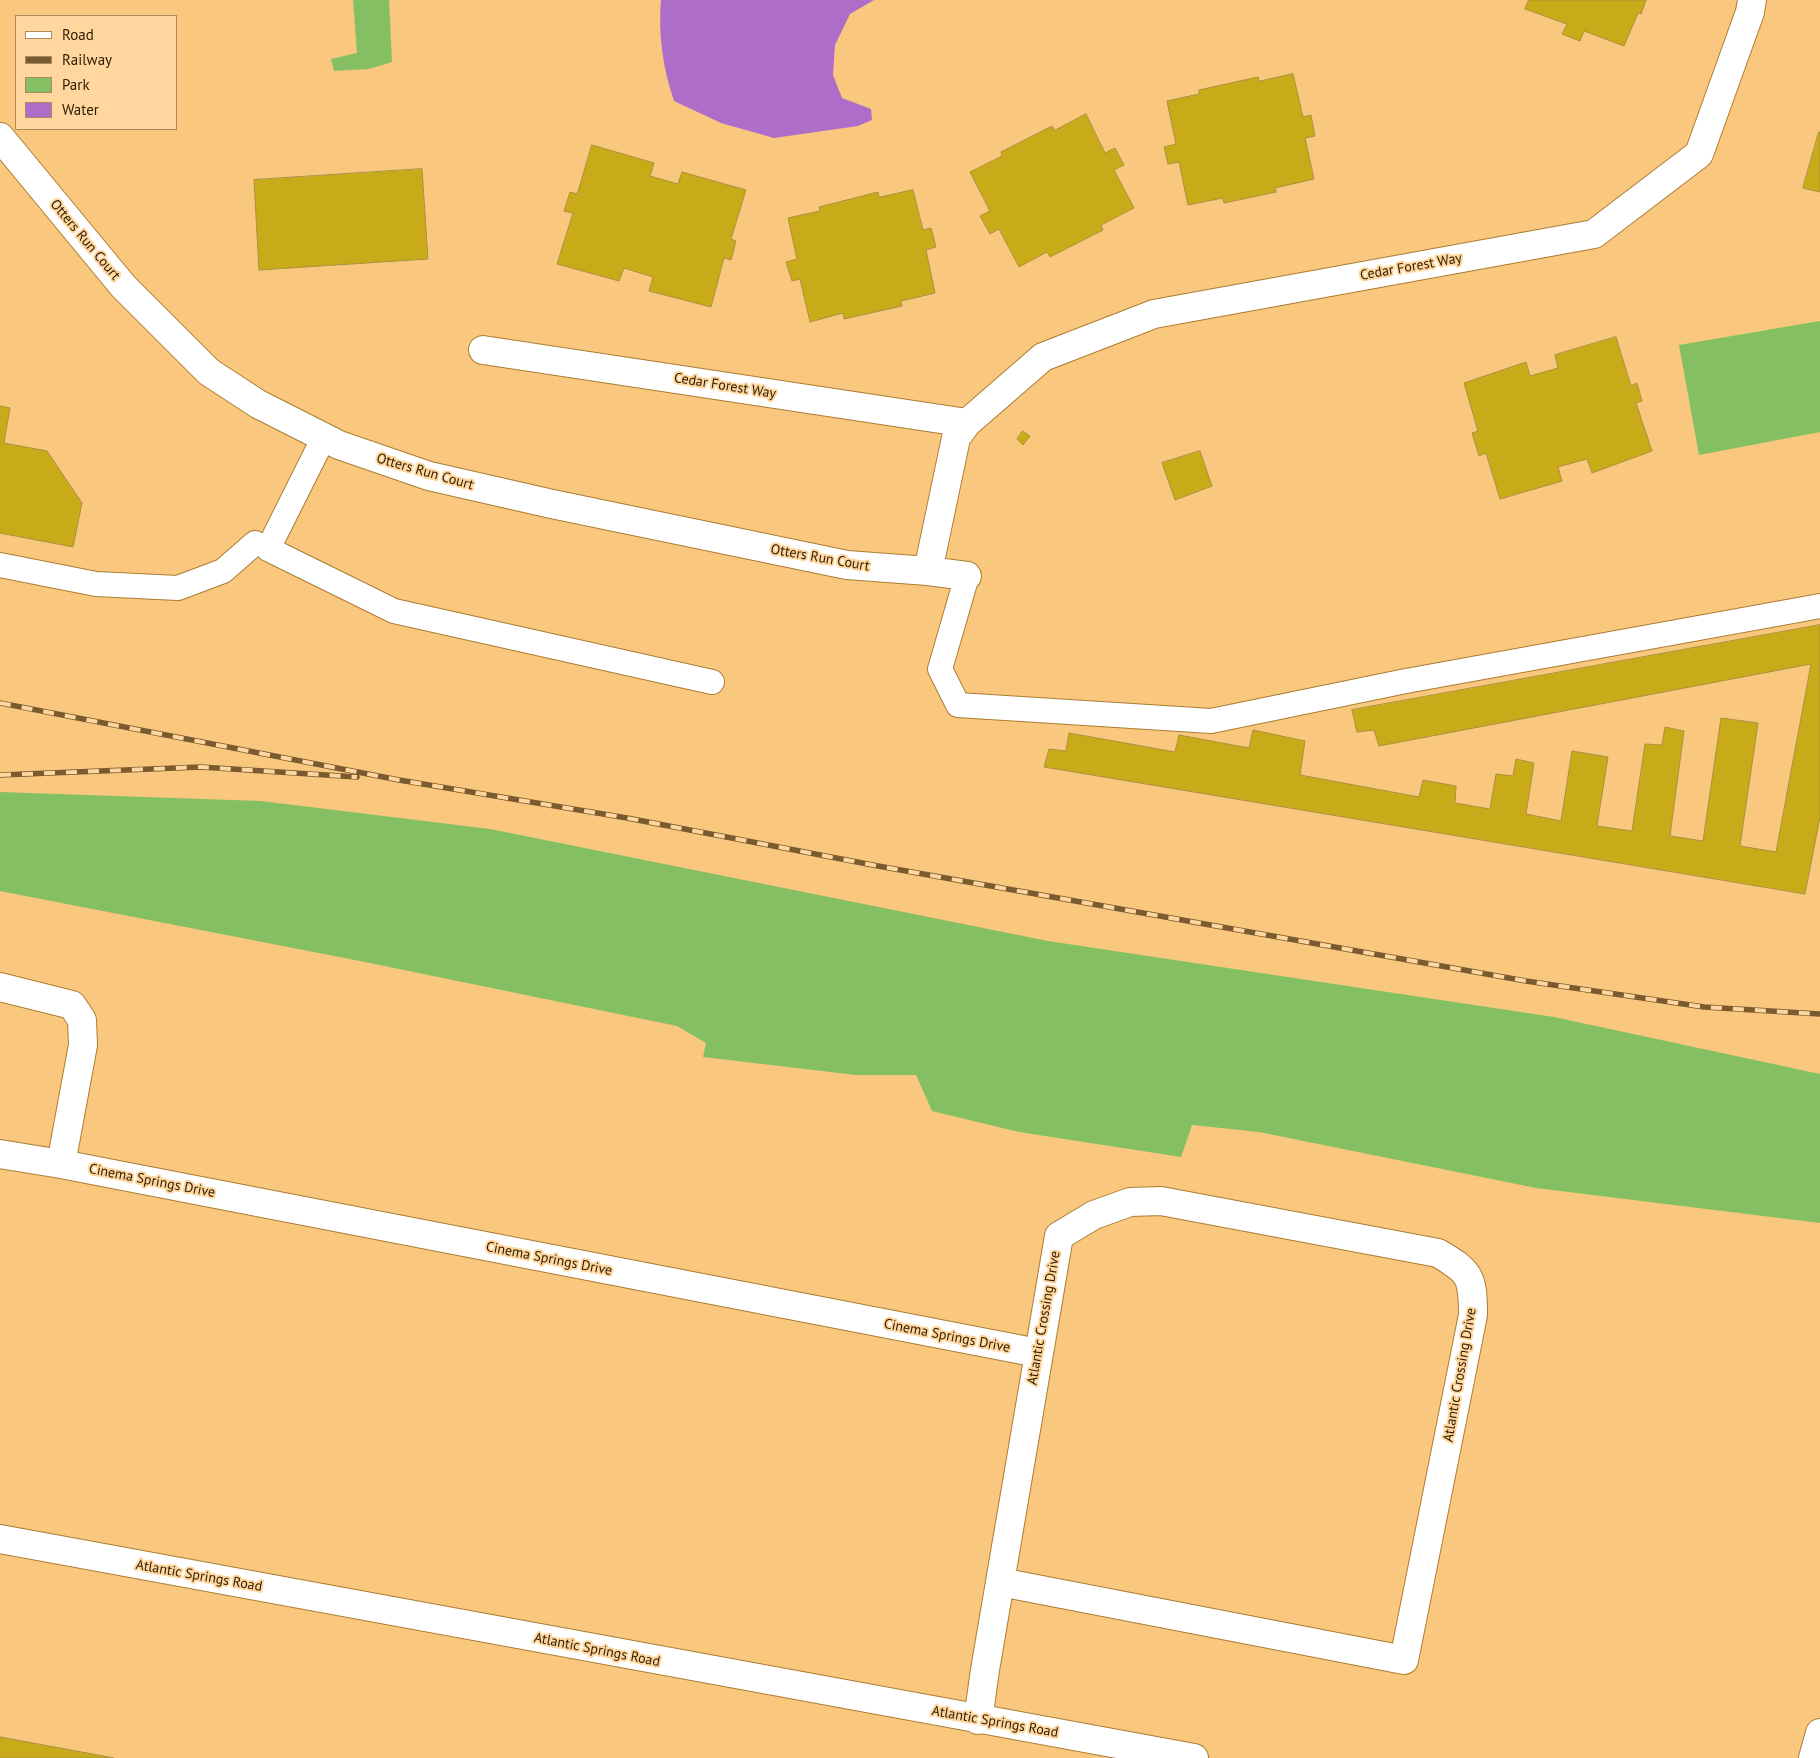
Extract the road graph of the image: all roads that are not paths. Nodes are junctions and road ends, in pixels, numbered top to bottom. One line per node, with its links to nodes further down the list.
1 (1752, 0): 4 (street, Cedar Forest Way)
2 (0, 137): 5 (street, Otters Run Court)
3 (483, 350): 4 (street, Cedar Forest Way)
4 (967, 422): 8 (street, Cedar Forest Way)
5 (324, 437): 8 (street, Otters Run Court); 11 (lane)
6 (255, 543): 7 (lane)
7 (0, 565)
8 (928, 571): 9 (street, Otters Run Court)
9 (967, 576): 10 (lane)
10 (1820, 606)
11 (712, 682)
12 (0, 987): 14 (street)
13 (0, 1154): 14 (street, Cinema Springs Drive)
14 (61, 1164): 15 (street, Cinema Springs Drive)
15 (1038, 1353): 17 (street, Atlantic Crossing Drive); 17 (street, Atlantic Crossing Drive)
16 (0, 1539): 18 (street, Atlantic Springs Road)
17 (1000, 1582): 18 (street, Atlantic Crossing Drive)
18 (978, 1720): 20 (street, Atlantic Springs Road)
19 (1820, 1733): 21 (street)
20 (1194, 1758)
21 (1813, 1758)

